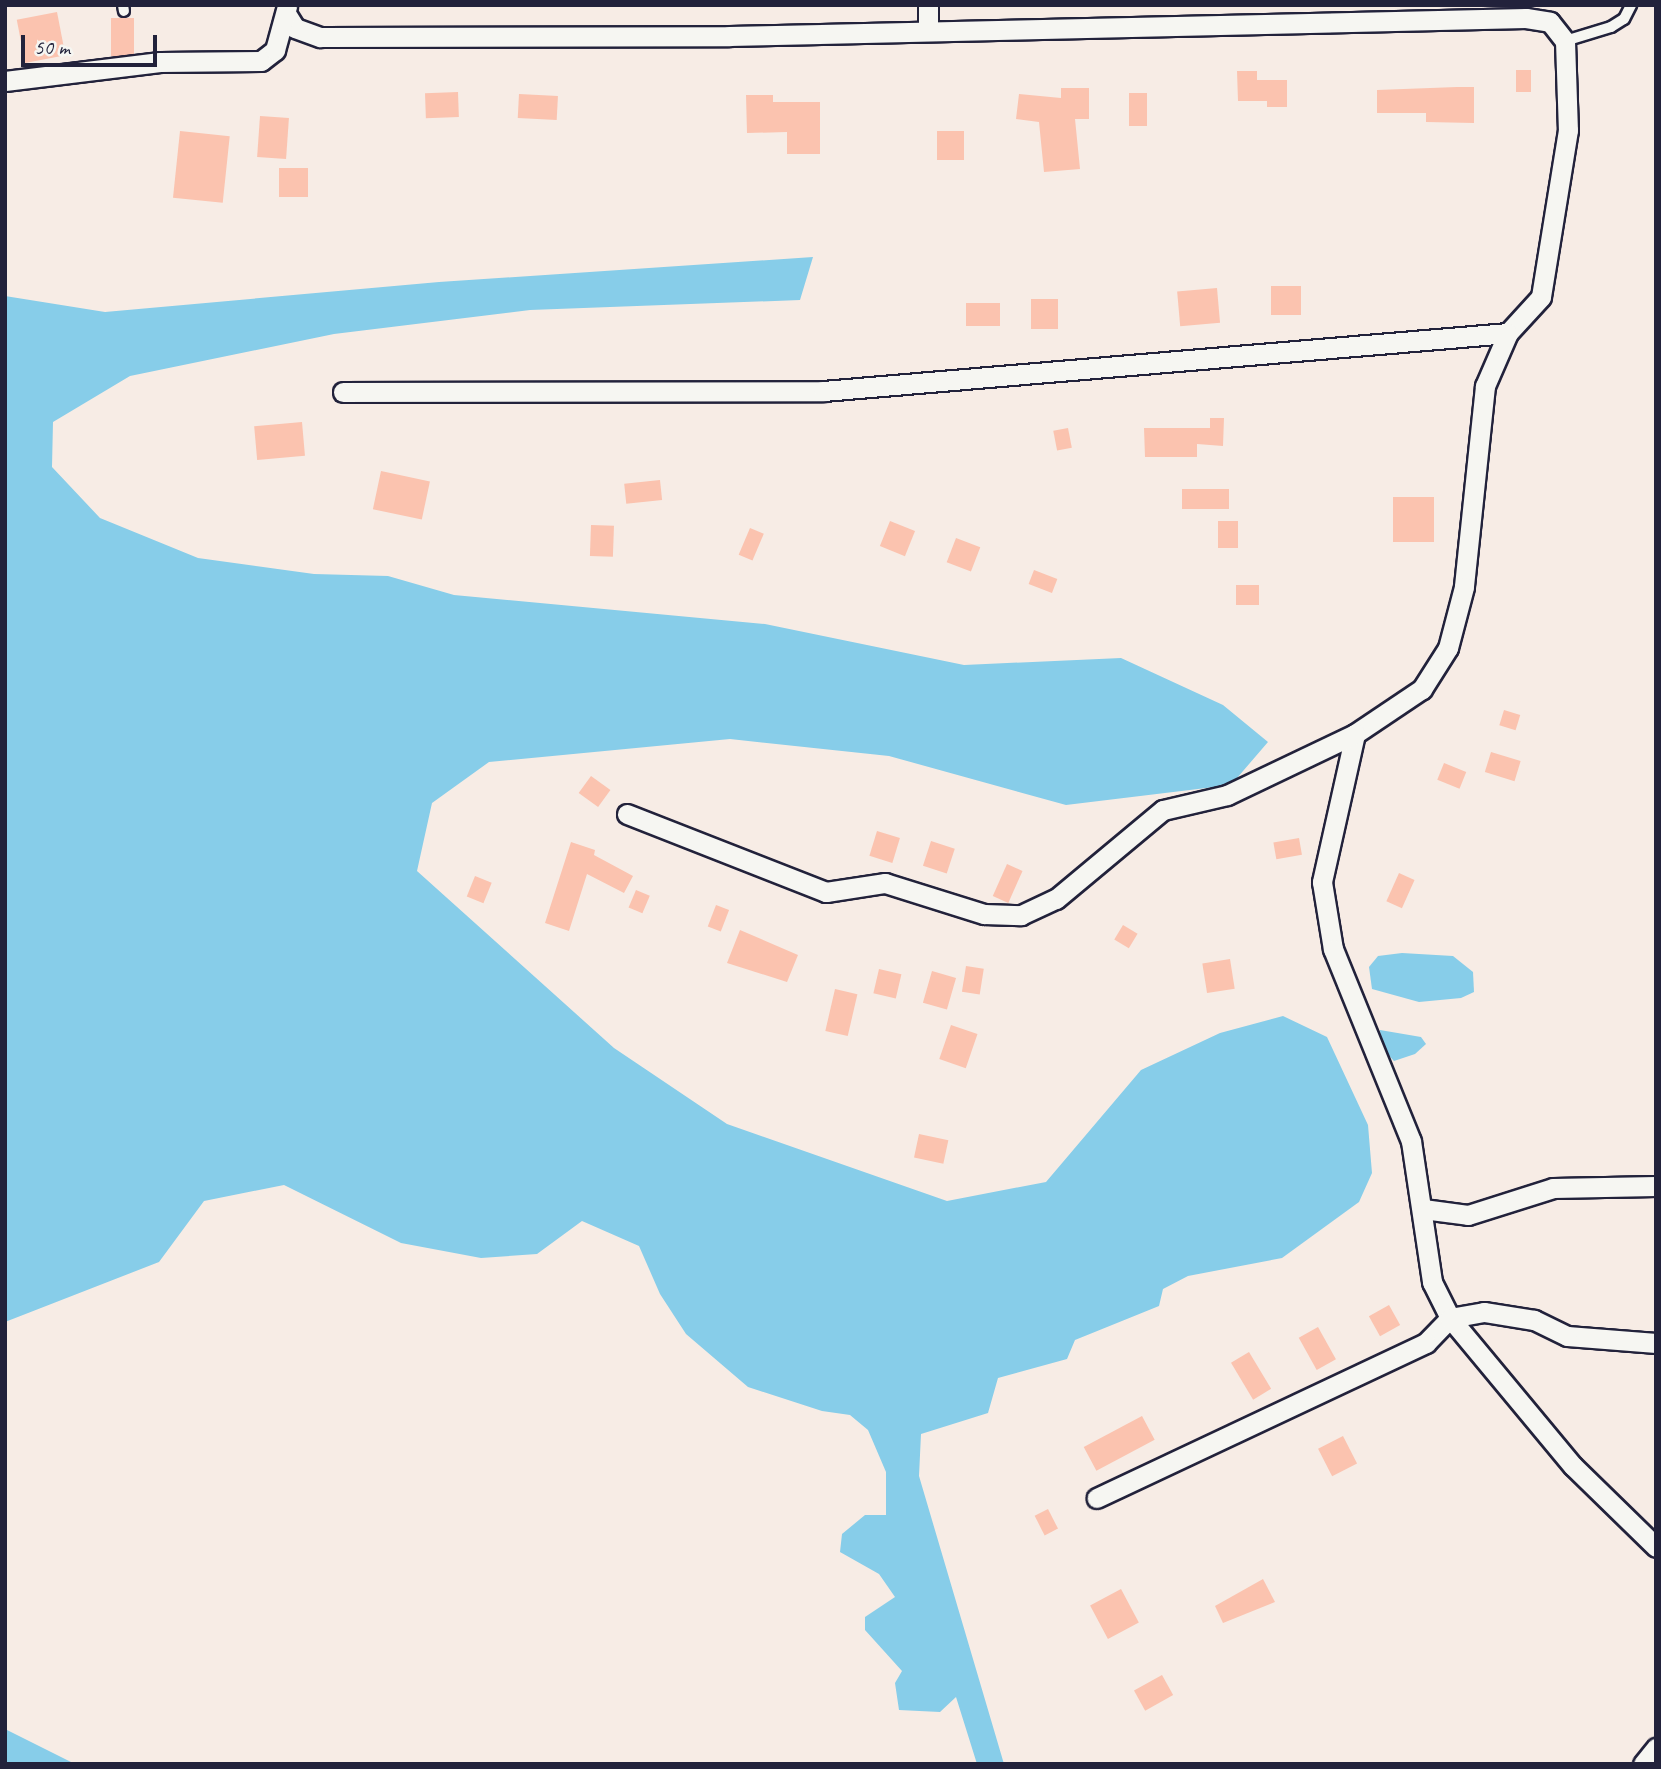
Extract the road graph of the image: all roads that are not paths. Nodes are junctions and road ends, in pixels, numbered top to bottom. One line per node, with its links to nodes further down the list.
1 (928, 5): 4 (street)
2 (1631, 5): 5 (lane)
3 (287, 10): 4 (street); 6 (street)
4 (928, 32): 5 (street)
5 (1565, 41): 7 (street)
6 (5, 81)
7 (1508, 333): 8 (street); 9 (street)
8 (343, 392)
9 (1355, 734): 10 (street); 12 (street)
10 (627, 814)
11 (1656, 1186): 12 (street)
12 (1423, 1209): 13 (street)
13 (1450, 1318): 14 (street); 15 (street); 16 (street)
14 (1656, 1343)
15 (1097, 1498)
16 (1656, 1547)
17 (1656, 1748): 18 (street)
18 (1643, 1764)

